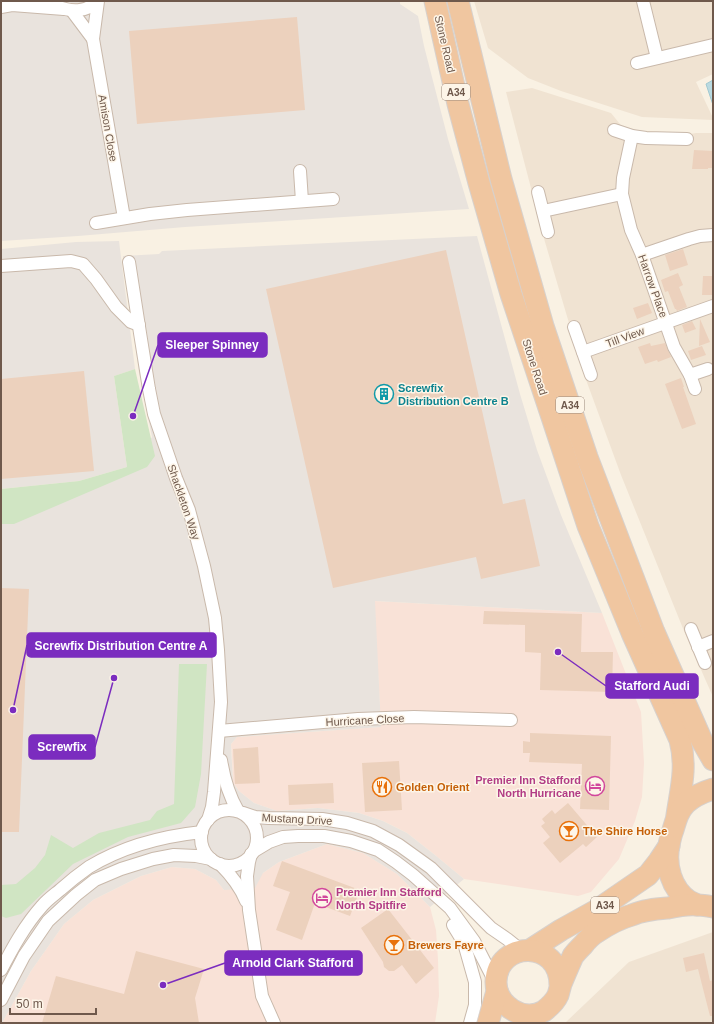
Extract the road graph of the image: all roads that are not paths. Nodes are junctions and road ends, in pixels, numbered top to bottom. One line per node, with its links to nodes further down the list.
1 (52, 1): 7 (street, Amison Close)
2 (97, 1): 7 (street); 8 (street, Amison Close)
3 (435, 1): 47 (highway, Stone Road / A34)
4 (458, 1): 44 (highway, Stone Road / A34)
5 (643, 1): 10 (street)
6 (10, 5): 7 (street)
7 (68, 10): 8 (street, Amison Close)
8 (93, 39): 21 (street, Amison Close)
9 (713, 45): 10 (street)
10 (657, 58): 11 (street)
11 (637, 63)
12 (614, 130): 13 (street)
13 (632, 136): 14 (street); 17 (street, Harrow Place)
14 (687, 139)
15 (300, 171): 19 (street)
16 (538, 192): 20 (street)
17 (622, 194): 20 (street); 25 (street, Harrow Place)
18 (333, 199): 19 (street)
19 (302, 201): 21 (street)
20 (543, 211): 23 (street)
21 (124, 218): 22 (street)
22 (96, 223)
23 (548, 232)
24 (713, 235): 25 (street)
25 (642, 255): 29 (street, Harrow Place)
26 (130, 262): 30 (street, Shackleton Way)
27 (1, 266): 30 (street)
28 (713, 306): 29 (street, Till View)
29 (666, 323): 32 (street, Till View); 35 (street, Harrow Place)
30 (139, 325): 42 (street, Shackleton Way)
31 (574, 326): 32 (street)
32 (583, 352): 34 (street)
33 (708, 369): 35 (street)
34 (591, 375)
35 (690, 375): 36 (street, Harrow Place)
36 (695, 389)
37 (691, 629): 39 (street)
38 (713, 641): 39 (street)
39 (698, 647): 40 (street)
40 (705, 663)
41 (511, 720): 42 (street, Hurricane Close)
42 (219, 731): 43 (street, Shackleton Way)
43 (218, 745): 46 (street, Shackleton Way); 48 (street, Shackleton Way)
44 (713, 760)
45 (713, 789): 47 (highway)
46 (240, 812): 48 (street); 51 (street); 56 (street, Mustang Drive)
47 (677, 815): 50 (highway, Stone Road)
48 (208, 820): 49 (street)
49 (202, 832): 52 (street); 57 (street)
50 (669, 846): 54 (highway); 56 (highway, A34)
51 (252, 853): 52 (street); 53 (street, Mustang Drive); 55 (street)
52 (216, 861): 55 (street); 60 (street)
53 (434, 894): 59 (street, Mustang Drive); 63 (street, Mustang Drive)
54 (705, 906): 58 (highway, A34)
55 (249, 910): 62 (street)
56 (526, 950): 58 (highway); 59 (highway)
57 (1, 970)
58 (560, 985): 61 (highway)
59 (497, 988): 61 (highway); 64 (highway)
60 (1, 1000)
61 (537, 1017)
62 (274, 1023)
63 (470, 1023)
64 (488, 1023)

